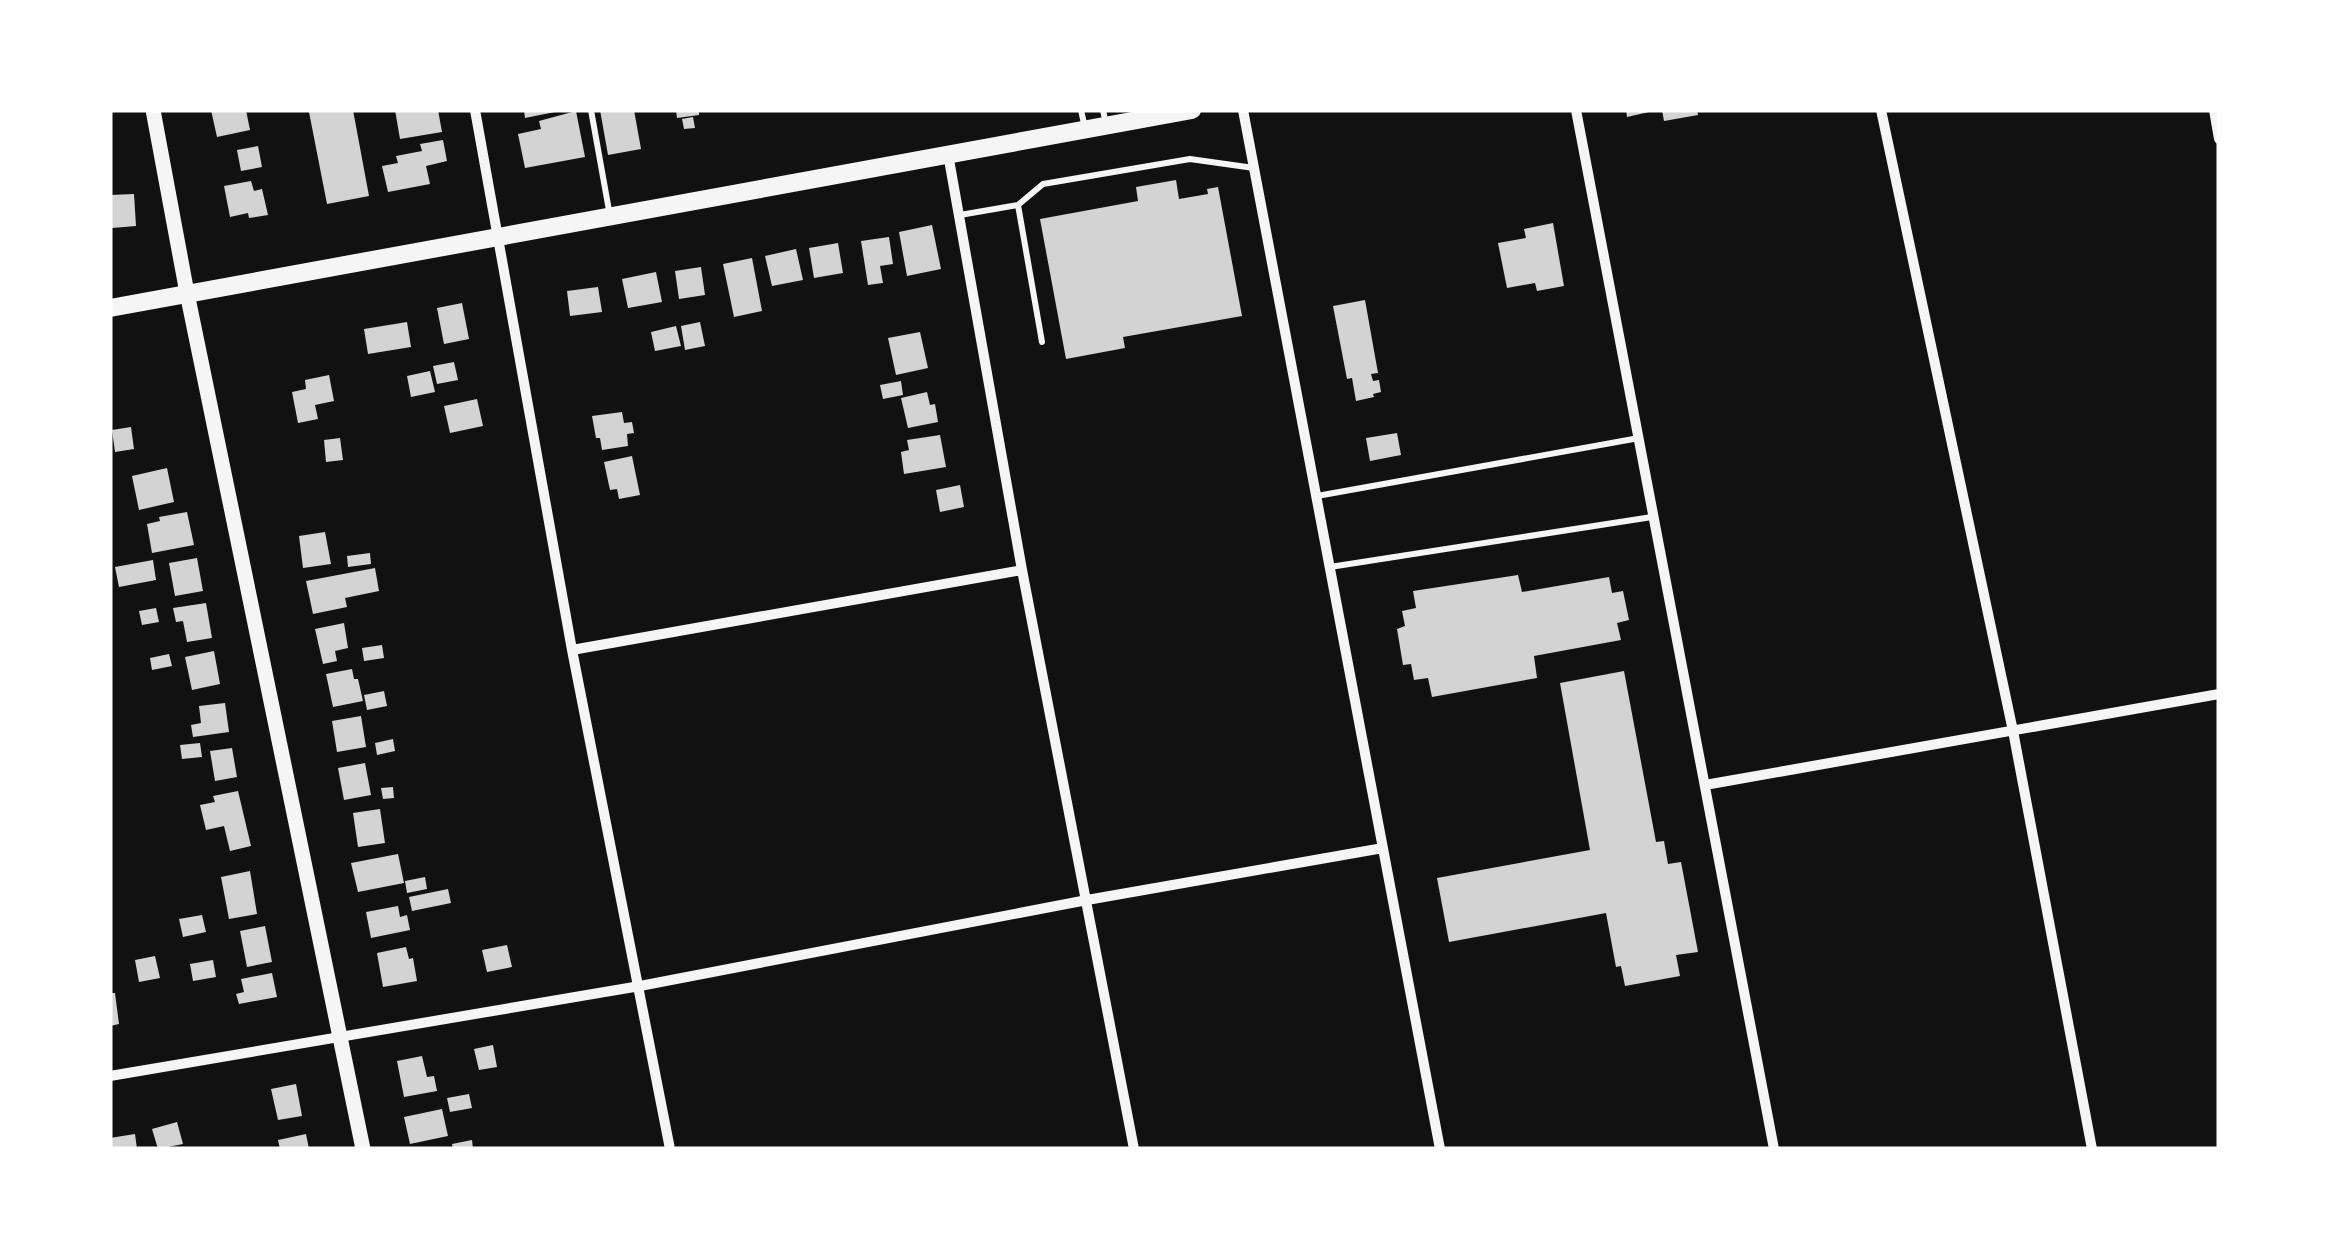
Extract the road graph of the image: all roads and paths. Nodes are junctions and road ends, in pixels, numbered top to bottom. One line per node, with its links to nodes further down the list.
1 (153, 110): 19 (street)
2 (475, 110): 18 (street)
3 (591, 110): 17 (lane)
4 (1081, 110): 11 (lane)
5 (1192, 110): 10 (main road)
6 (1243, 110): 14 (street)
7 (1576, 110): 22 (street)
8 (1880, 110): 29 (street)
9 (2214, 110): 12 (street)
10 (1105, 118): 11 (main road)
11 (1085, 129): 13 (main road)
12 (2219, 139)
13 (948, 154): 16 (street); 17 (main road)
14 (1254, 168): 15 (lane); 23 (street)
15 (1018, 205): 16 (lane); 21 (lane)
16 (959, 216): 26 (street)
17 (610, 217): 18 (main road)
18 (500, 238): 19 (main road); 27 (street)
19 (187, 293): 20 (main road); 34 (street)
20 (110, 308)
21 (1042, 342)
22 (1639, 438): 23 (lane); 24 (street)
23 (1316, 496): 25 (street)
24 (1654, 516): 25 (lane); 30 (street)
25 (1330, 568): 31 (street)
26 (1022, 570): 27 (street); 32 (street)
27 (572, 650): 33 (street)
28 (2219, 694): 29 (street)
29 (2013, 731): 30 (street); 41 (street)
30 (1705, 784): 40 (street)
31 (1383, 848): 32 (street); 39 (street)
32 (1088, 900): 33 (street); 38 (street)
33 (640, 986): 34 (street); 37 (street)
34 (342, 1035): 35 (street); 36 (street)
35 (110, 1076)
36 (363, 1149)
37 (670, 1149)
38 (1134, 1149)
39 (1440, 1149)
40 (1774, 1149)
41 (2092, 1149)

